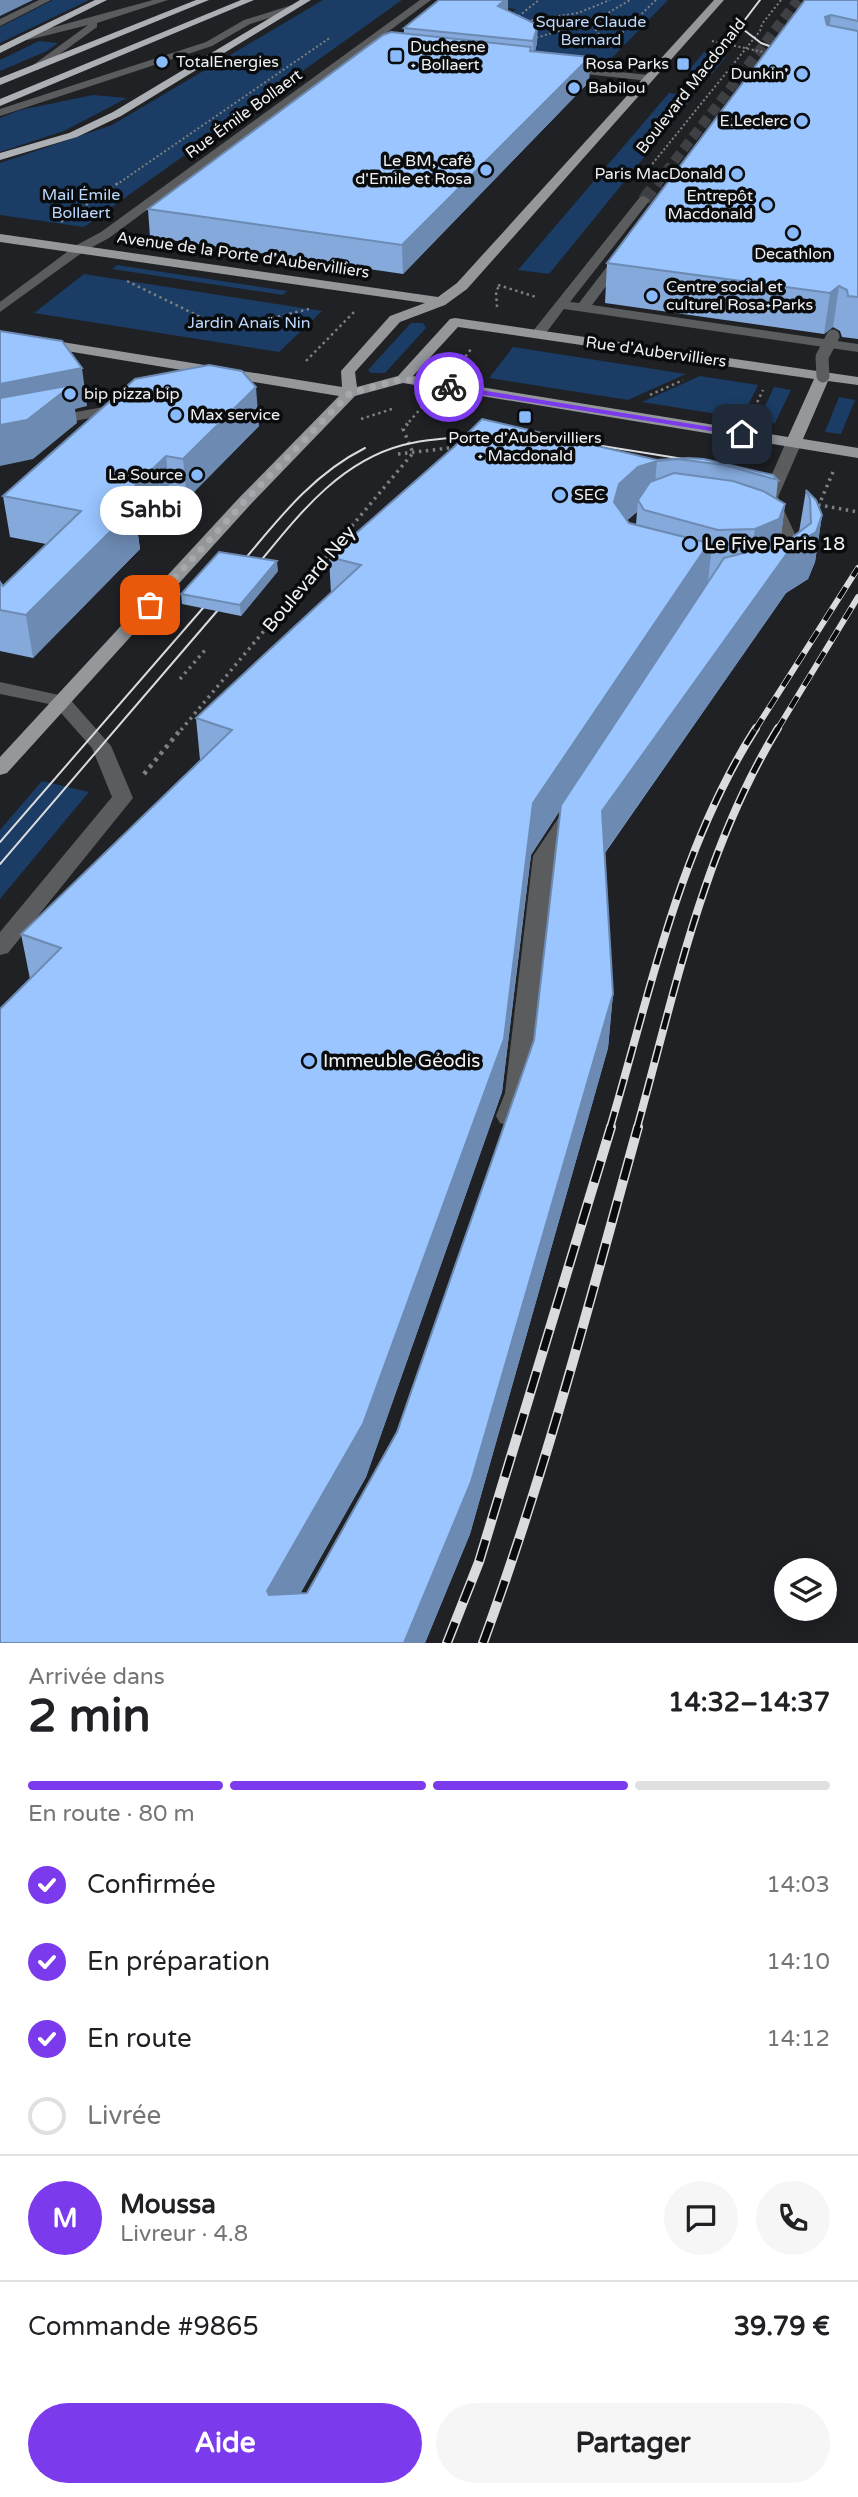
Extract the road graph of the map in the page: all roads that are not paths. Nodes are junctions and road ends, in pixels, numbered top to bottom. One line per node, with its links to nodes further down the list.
1 (103, 0): 13 (highway)
2 (163, 0): 12 (street)
3 (204, 0): 20 (highway)
4 (249, 0): 26 (highway)
5 (306, 0): 10 (highway)
6 (426, 0): 15 (street, Rue Émile Bollaert)
7 (719, 0): 23 (main road, Boulevard Macdonald)
8 (20, 1): 9 (street)
9 (43, 1): 11 (street)
10 (292, 8): 14 (street); 17 (highway)
11 (3, 19)
12 (102, 19): 13 (street); 20 (street)
13 (28, 37): 16 (highway)
14 (209, 44): 17 (street); 21 (street); 25 (street)
15 (361, 47): 18 (street); 32 (street, Rue Émile Bollaert)
16 (0, 50)
17 (221, 50): 28 (highway)
18 (382, 50)
19 (545, 67): 23 (street)
20 (34, 68): 24 (highway)
21 (168, 71)
22 (155, 74): 25 (street)
23 (649, 78): 33 (main road, Boulevard Macdonald)
24 (0, 82)
25 (79, 85): 27 (street)
26 (0, 103)
27 (0, 113)
28 (0, 157)
29 (645, 200): 34 (street)
30 (0, 238): 32 (main road, Avenue de la Porte d'Aubervilliers)
31 (632, 243): 36 (street)
32 (79, 249): 33 (main road, Avenue de la Porte d'Aubervilliers); 35 (street, Rue Émile Bollaert)
33 (440, 302): 37 (main road); 47 (main road, Boulevard Macdonald)
34 (562, 305): 36 (street); 38 (street)
35 (0, 308)
36 (583, 308): 41 (street)
37 (455, 322): 38 (main road, Rue d'Aubervilliers); 44 (main road)
38 (538, 334): 43 (main road, Rue d'Aubervilliers)
39 (0, 336): 42 (main road)
40 (833, 336): 43 (street, bridge)
41 (858, 348)
42 (200, 368): 45 (street); 47 (main road)
43 (822, 376): 46 (main road, Rue d'Aubervilliers); 50 (main road)
44 (403, 379): 47 (main road); 50 (main road)
45 (186, 381)
46 (858, 382)
47 (350, 393): 54 (main road)
48 (146, 403): 49 (street)
49 (0, 431)
50 (794, 442): 51 (main road); 52 (street)
51 (857, 452)
52 (766, 531)
53 (0, 688): 54 (street)
54 (61, 701): 55 (main road); 57 (street)
55 (0, 769)
56 (588, 788): 58 (street)
57 (0, 947)
58 (499, 1145)

